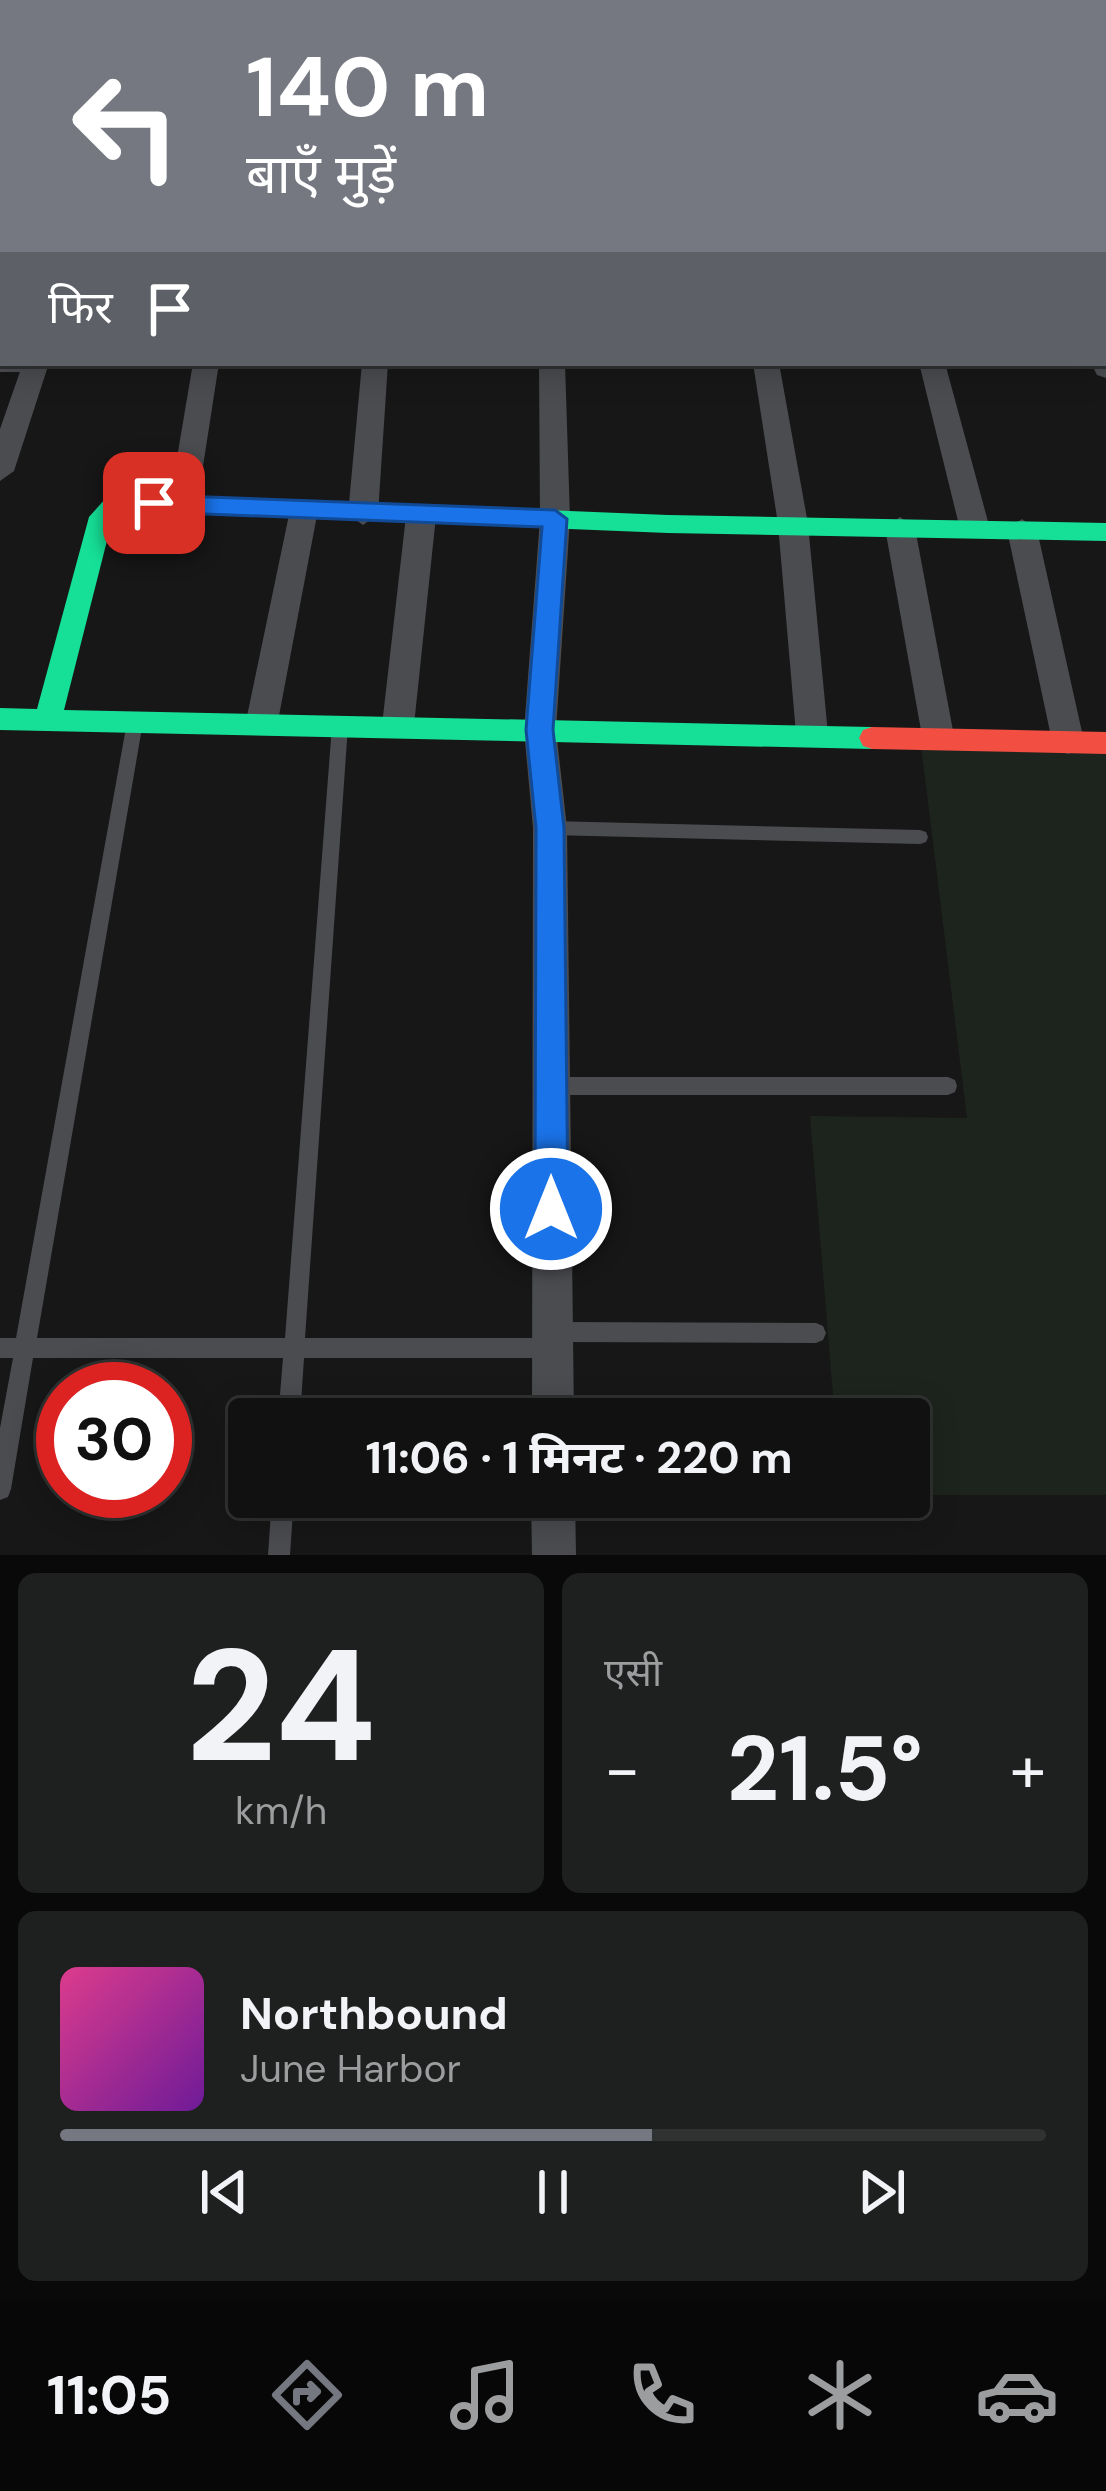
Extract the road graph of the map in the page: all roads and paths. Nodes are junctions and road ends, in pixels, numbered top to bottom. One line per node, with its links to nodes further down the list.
1 (36, 366): 7 (street)
2 (205, 366): 8 (street)
3 (375, 366): 10 (street)
4 (552, 366): 12 (street)
5 (767, 366): 13 (street)
6 (933, 366): 15 (street)
7 (0, 471)
8 (182, 505): 9 (street); 19 (street)
9 (304, 510): 10 (street); 21 (street)
10 (363, 514): 11 (street)
11 (421, 516): 12 (street); 23 (street)
12 (555, 519): 13 (street); 24 (street)
13 (793, 524): 14 (street); 25 (street)
14 (900, 528): 15 (street); 26 (street)
15 (974, 529): 16 (street)
16 (1022, 530): 17 (street); 27 (street)
17 (1106, 532)
18 (0, 719): 19 (street)
19 (48, 719): 20 (street)
20 (135, 722): 21 (street); 36 (lane)
21 (262, 722): 22 (street)
22 (340, 724): 23 (street); 37 (lane)
23 (398, 725): 24 (street)
24 (539, 730): 25 (street); 29 (street)
25 (812, 734): 26 (street)
26 (938, 736): 27 (street)
27 (1068, 741): 28 (street)
28 (1106, 743)
29 (550, 828): 30 (lane); 31 (street)
30 (920, 837)
31 (551, 1086): 32 (lane); 34 (street)
32 (947, 1086)
33 (816, 1333): 34 (lane)
34 (552, 1340): 37 (lane); 39 (street)
35 (0, 1348): 36 (lane)
36 (26, 1349): 37 (lane); 40 (lane)
37 (293, 1349): 38 (lane)
38 (290, 1398)
39 (553, 1398)
40 (0, 1489)
41 (283, 1518): 43 (lane)
42 (554, 1518): 44 (street)
43 (280, 1555)
44 (554, 1555)

